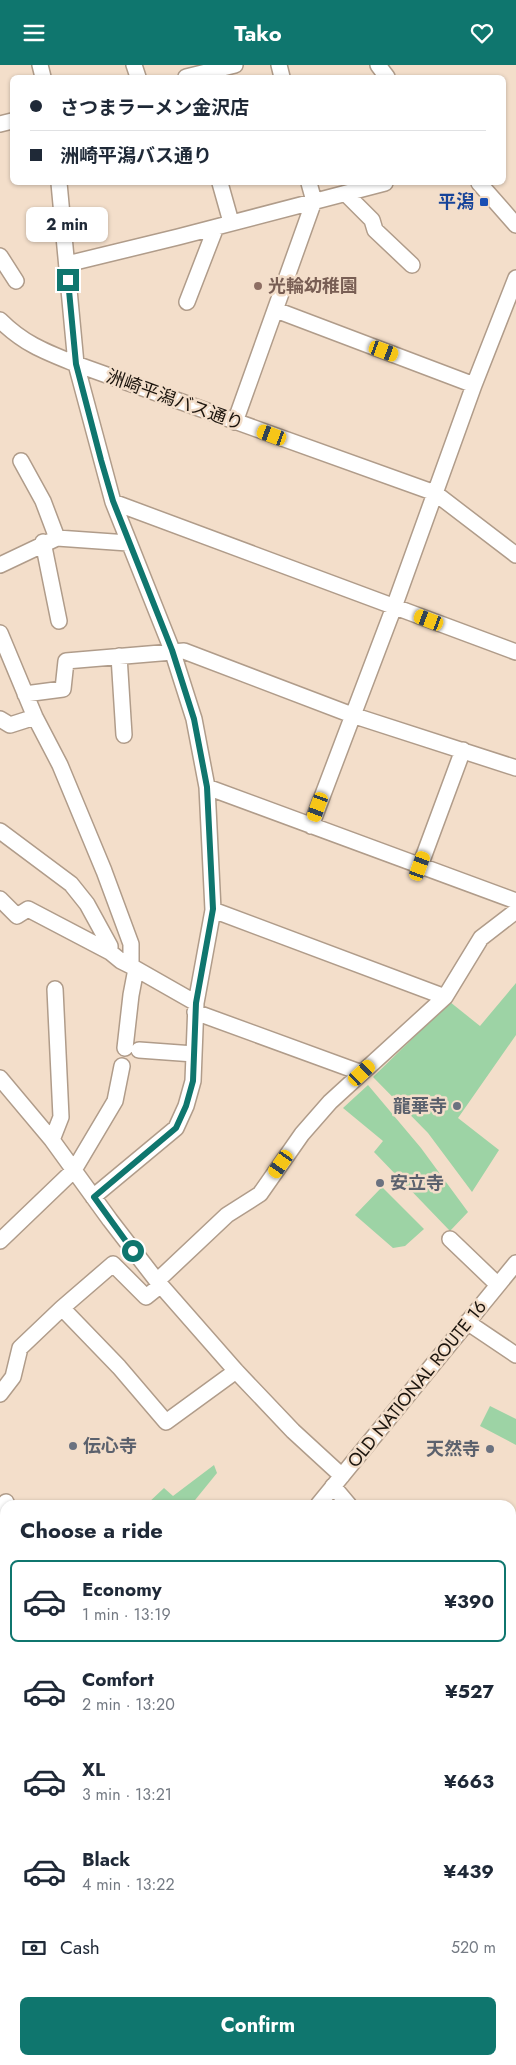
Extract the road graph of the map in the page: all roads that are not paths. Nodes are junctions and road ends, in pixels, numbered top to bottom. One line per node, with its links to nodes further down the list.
1 (235, 65): 2 (street)
2 (189, 74)
3 (59, 185): 14 (street)
4 (221, 185): 10 (street)
5 (310, 185): 9 (street)
6 (378, 185): 8 (street)
7 (481, 185): 11 (street)
8 (346, 194): 9 (street); 15 (street)
9 (314, 201): 10 (street); 19 (street)
10 (231, 222): 12 (street)
11 (516, 225)
12 (216, 227): 14 (street); 18 (street)
13 (0, 256): 17 (street)
14 (67, 264): 21 (street)
15 (412, 265)
16 (516, 278): 22 (street)
17 (16, 281)
18 (187, 302)
19 (276, 310): 22 (street); 23 (street)
20 (0, 320): 21 (street, 洲崎平潟バス通り)
21 (76, 364): 23 (street, 洲崎平潟バス通り); 26 (street)
22 (474, 385): 25 (street)
23 (235, 422): 25 (street, 洲崎平潟バス通り)
24 (21, 461): 27 (street)
25 (436, 493): 29 (street, 洲崎平潟バス通り); 31 (street)
26 (113, 501): 28 (street); 31 (street)
27 (50, 540): 28 (street); 30 (street); 32 (street)
28 (128, 543): 34 (street)
29 (516, 555)
30 (0, 565)
31 (394, 607): 35 (street); 38 (street)
32 (59, 621)
33 (0, 633): 37 (street)
34 (172, 650): 36 (street); 38 (street); 44 (street)
35 (516, 652)
36 (119, 656): 37 (street); 41 (street)
37 (25, 694): 39 (street)
38 (352, 715): 42 (street); 45 (street)
39 (35, 717): 40 (street); 53 (street)
40 (0, 719)
41 (124, 735)
42 (463, 751): 43 (street); 47 (street)
43 (516, 768)
44 (207, 787): 45 (street); 50 (street)
45 (311, 826): 47 (street)
46 (0, 831): 52 (street)
47 (420, 866): 49 (street)
48 (0, 899): 52 (street)
49 (516, 901)
50 (213, 909): 55 (street); 56 (street)
51 (516, 911): 55 (street)
52 (110, 951): 53 (street)
53 (133, 968): 56 (street); 57 (street)
54 (55, 989): 61 (street)
55 (445, 997): 59 (street)
56 (195, 1007): 57 (street); 59 (street)
57 (194, 1054): 63 (street)
58 (122, 1066): 62 (street)
59 (362, 1073): 67 (street)
60 (0, 1078): 61 (street)
61 (52, 1140): 62 (street)
62 (74, 1170): 63 (street); 65 (street)
63 (94, 1197): 67 (street)
64 (450, 1239): 68 (street)
65 (0, 1241)
66 (516, 1263): 68 (street, OLD NATIONAL ROUTE 16)
67 (159, 1283): 69 (street); 72 (street)
68 (498, 1285): 70 (street, OLD NATIONAL ROUTE 16)
69 (62, 1308): 72 (street); 73 (street)
70 (467, 1322): 71 (street); 74 (street, OLD NATIONAL ROUTE 16)
71 (516, 1355)
72 (236, 1371): 74 (street)
73 (2, 1388)
74 (338, 1481): 75 (street, OLD NATIONAL ROUTE 16); 76 (street)
75 (322, 1500)
76 (347, 1500)

